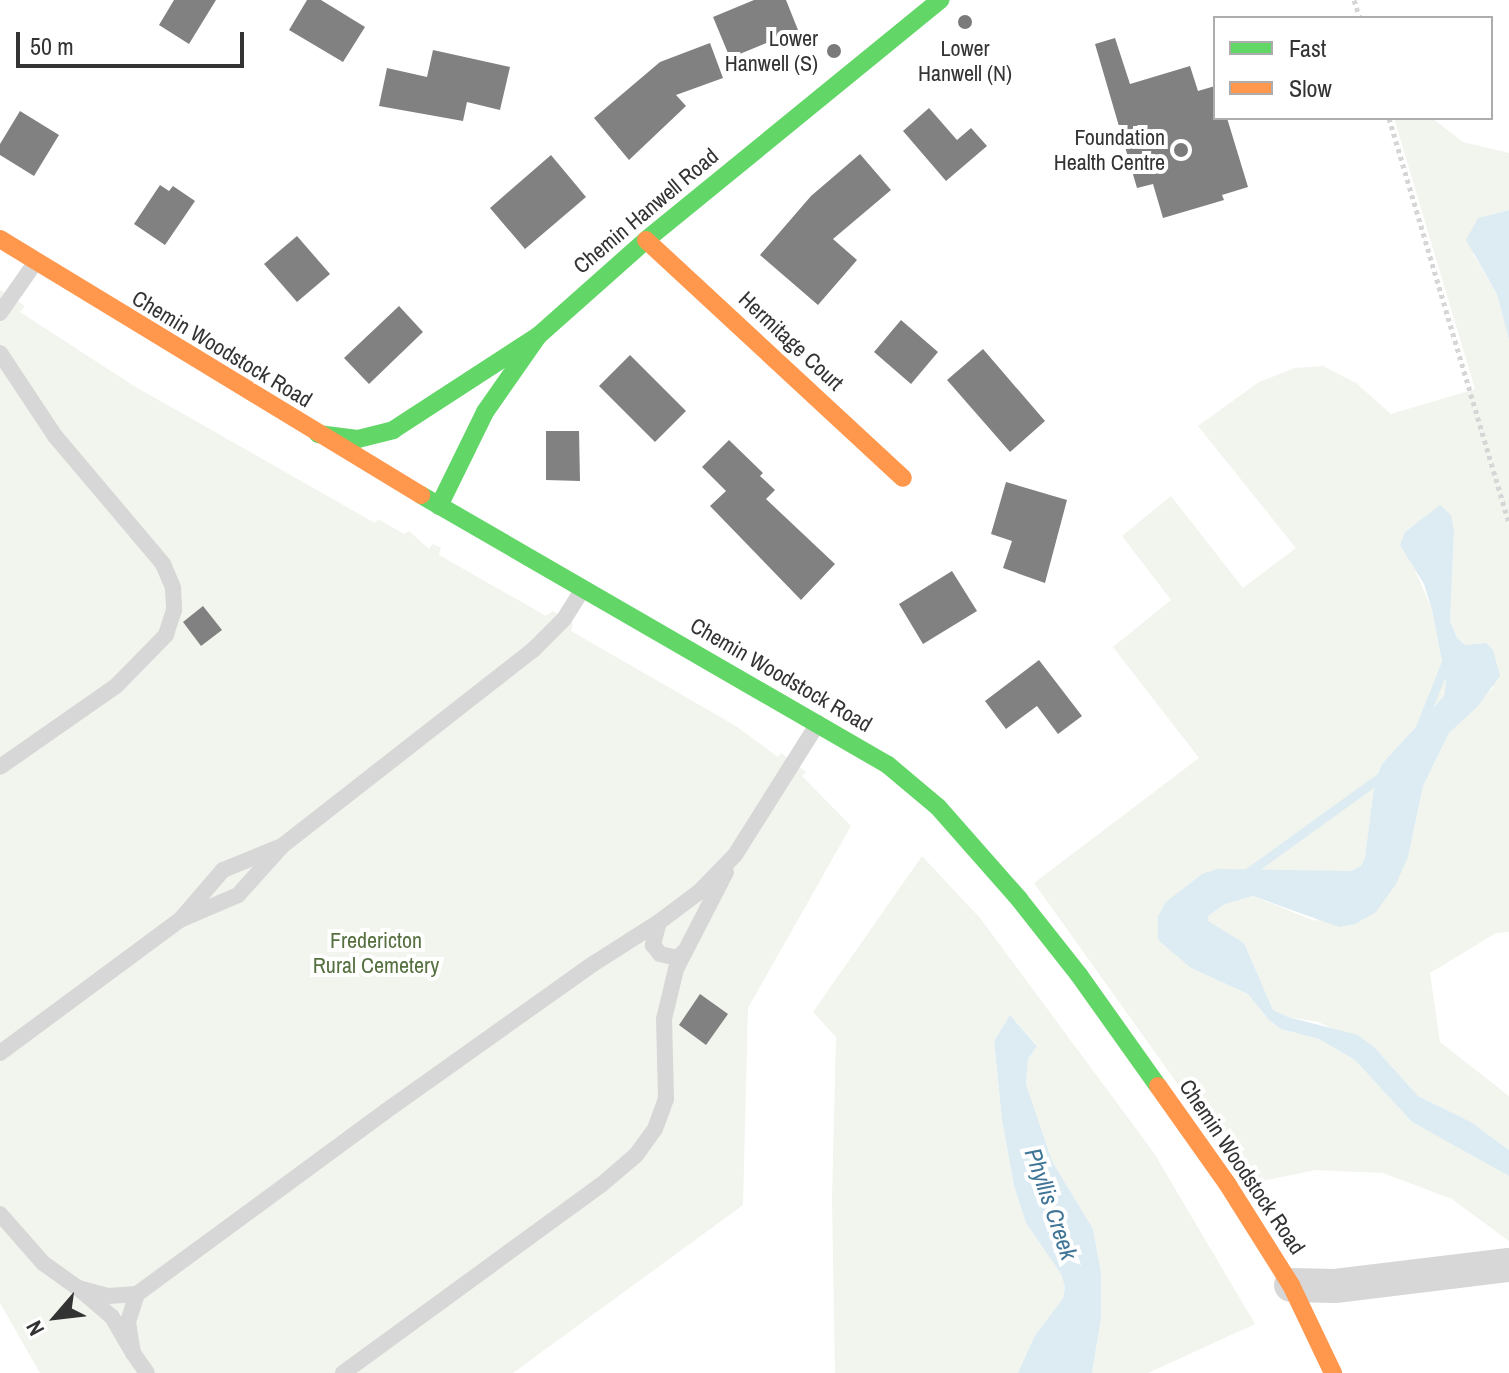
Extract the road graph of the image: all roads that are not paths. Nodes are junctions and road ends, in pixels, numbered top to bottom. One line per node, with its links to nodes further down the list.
1 (940, 0): 3 (main road, Chemin Hanwell Road)
2 (0, 239): 4 (main road, Chemin Woodstock Road)
3 (646, 240): 6 (main road, Chemin Hanwell Road); 9 (main road, Hermitage Court)
4 (35, 263): 5 (lane); 8 (main road, Chemin Woodstock Road)
5 (0, 313)
6 (538, 336): 8 (main road); 10 (main road, Chemin Hanwell Road)
7 (0, 353): 13 (lane)
8 (317, 434): 10 (main road, Chemin Woodstock Road)
9 (903, 478)
10 (439, 506): 11 (main road, Chemin Woodstock Road)
11 (583, 589): 12 (main road, Chemin Woodstock Road); 14 (lane)
12 (819, 722): 15 (lane); 22 (main road, Chemin Woodstock Road)
13 (0, 767)
14 (282, 846): 16 (lane); 16 (lane)
15 (735, 855): 17 (lane); 18 (lane)
16 (180, 920): 19 (lane)
17 (659, 922): 18 (lane); 24 (lane)
18 (686, 950): 27 (lane)
19 (0, 1053)
20 (0, 1214): 23 (lane)
21 (1509, 1265): 22 (street)
22 (1291, 1285): 28 (main road, Chemin Woodstock Road)
23 (78, 1288): 24 (lane); 25 (lane)
24 (137, 1294): 25 (lane)
25 (133, 1353): 26 (lane)
26 (147, 1373)
27 (343, 1373)
28 (1333, 1373)

